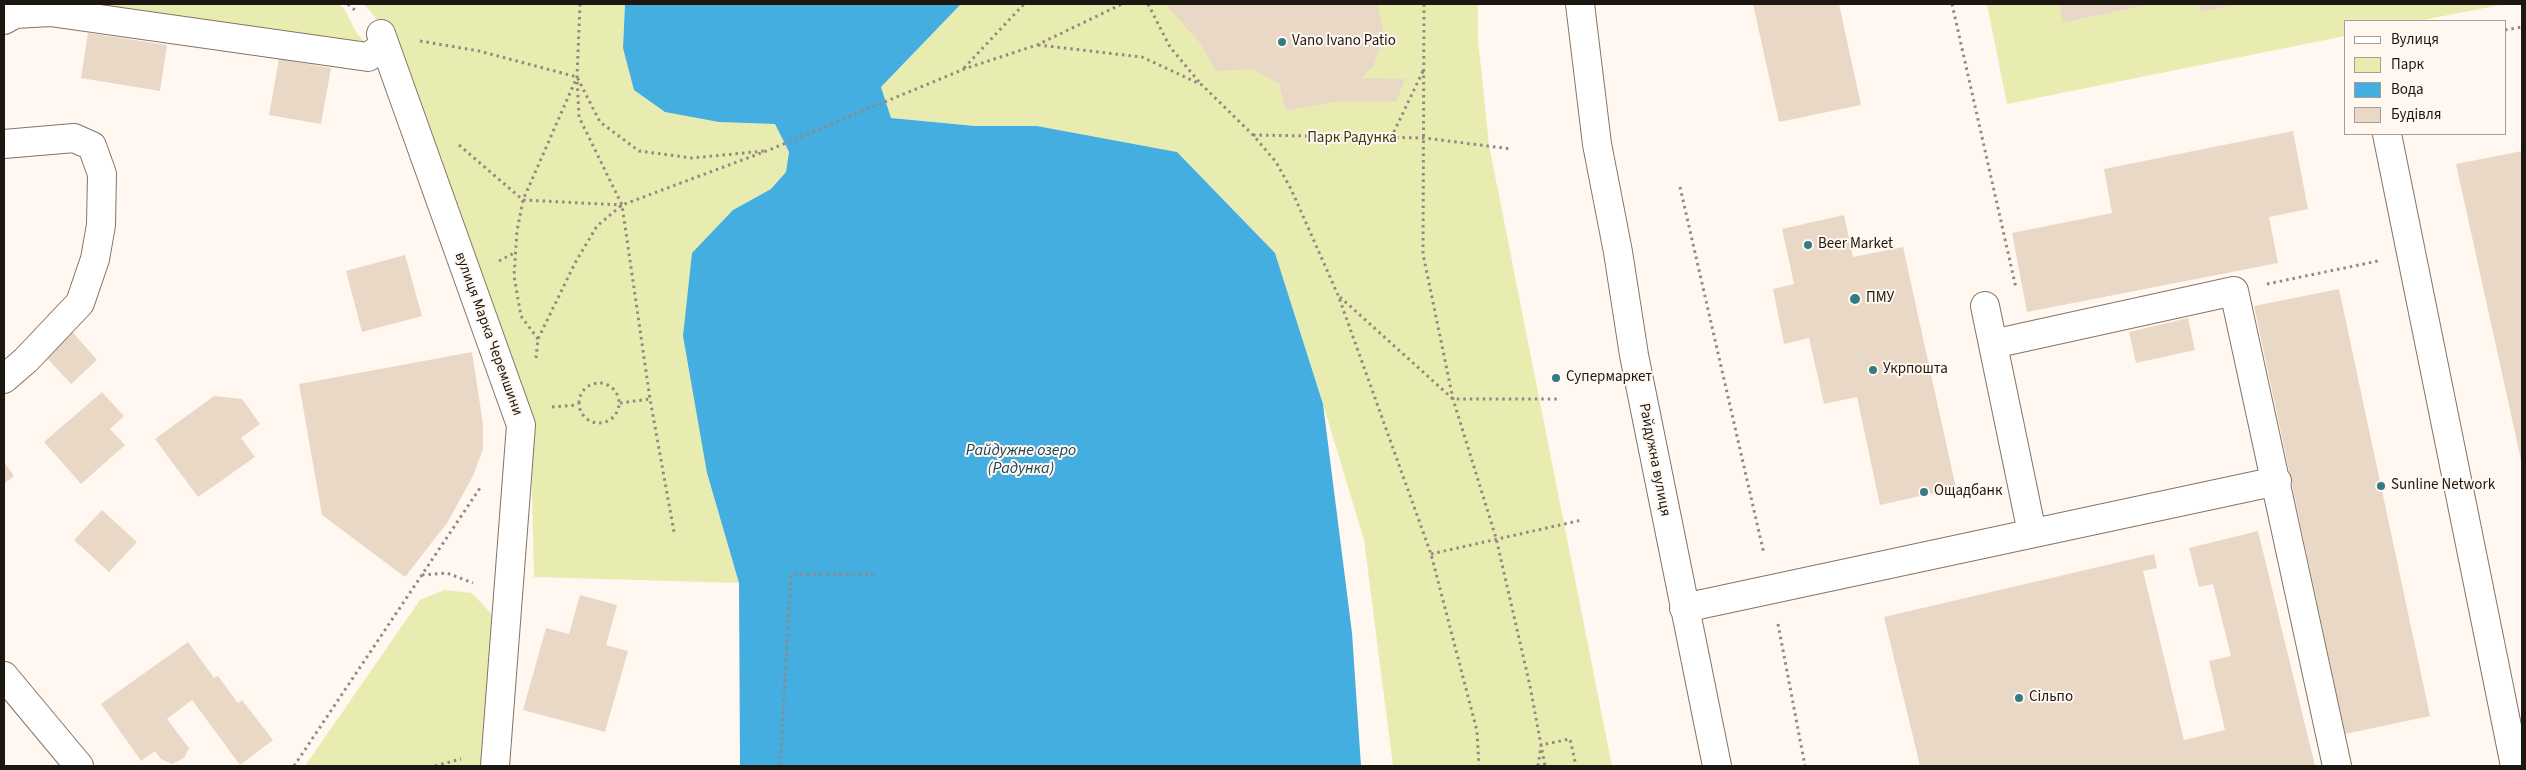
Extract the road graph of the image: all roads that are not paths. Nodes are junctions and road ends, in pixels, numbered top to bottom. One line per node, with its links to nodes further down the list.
1 (1580, 4): 10 (street, Райдужна вулиця)
2 (4, 20): 13 (street, вулиця Марка Черемшини)
3 (2387, 135): 16 (street)
4 (4, 144): 7 (street)
5 (1985, 306): 6 (street)
6 (1993, 344): 8 (street); 9 (street)
7 (4, 379)
8 (2277, 480): 9 (street); 15 (street)
9 (2032, 533): 10 (street)
10 (1684, 608): 14 (street, Райдужна вулиця)
11 (4, 676): 12 (street)
12 (79, 766)
13 (495, 766)
14 (1717, 766)
15 (2337, 766)
16 (2514, 766)

